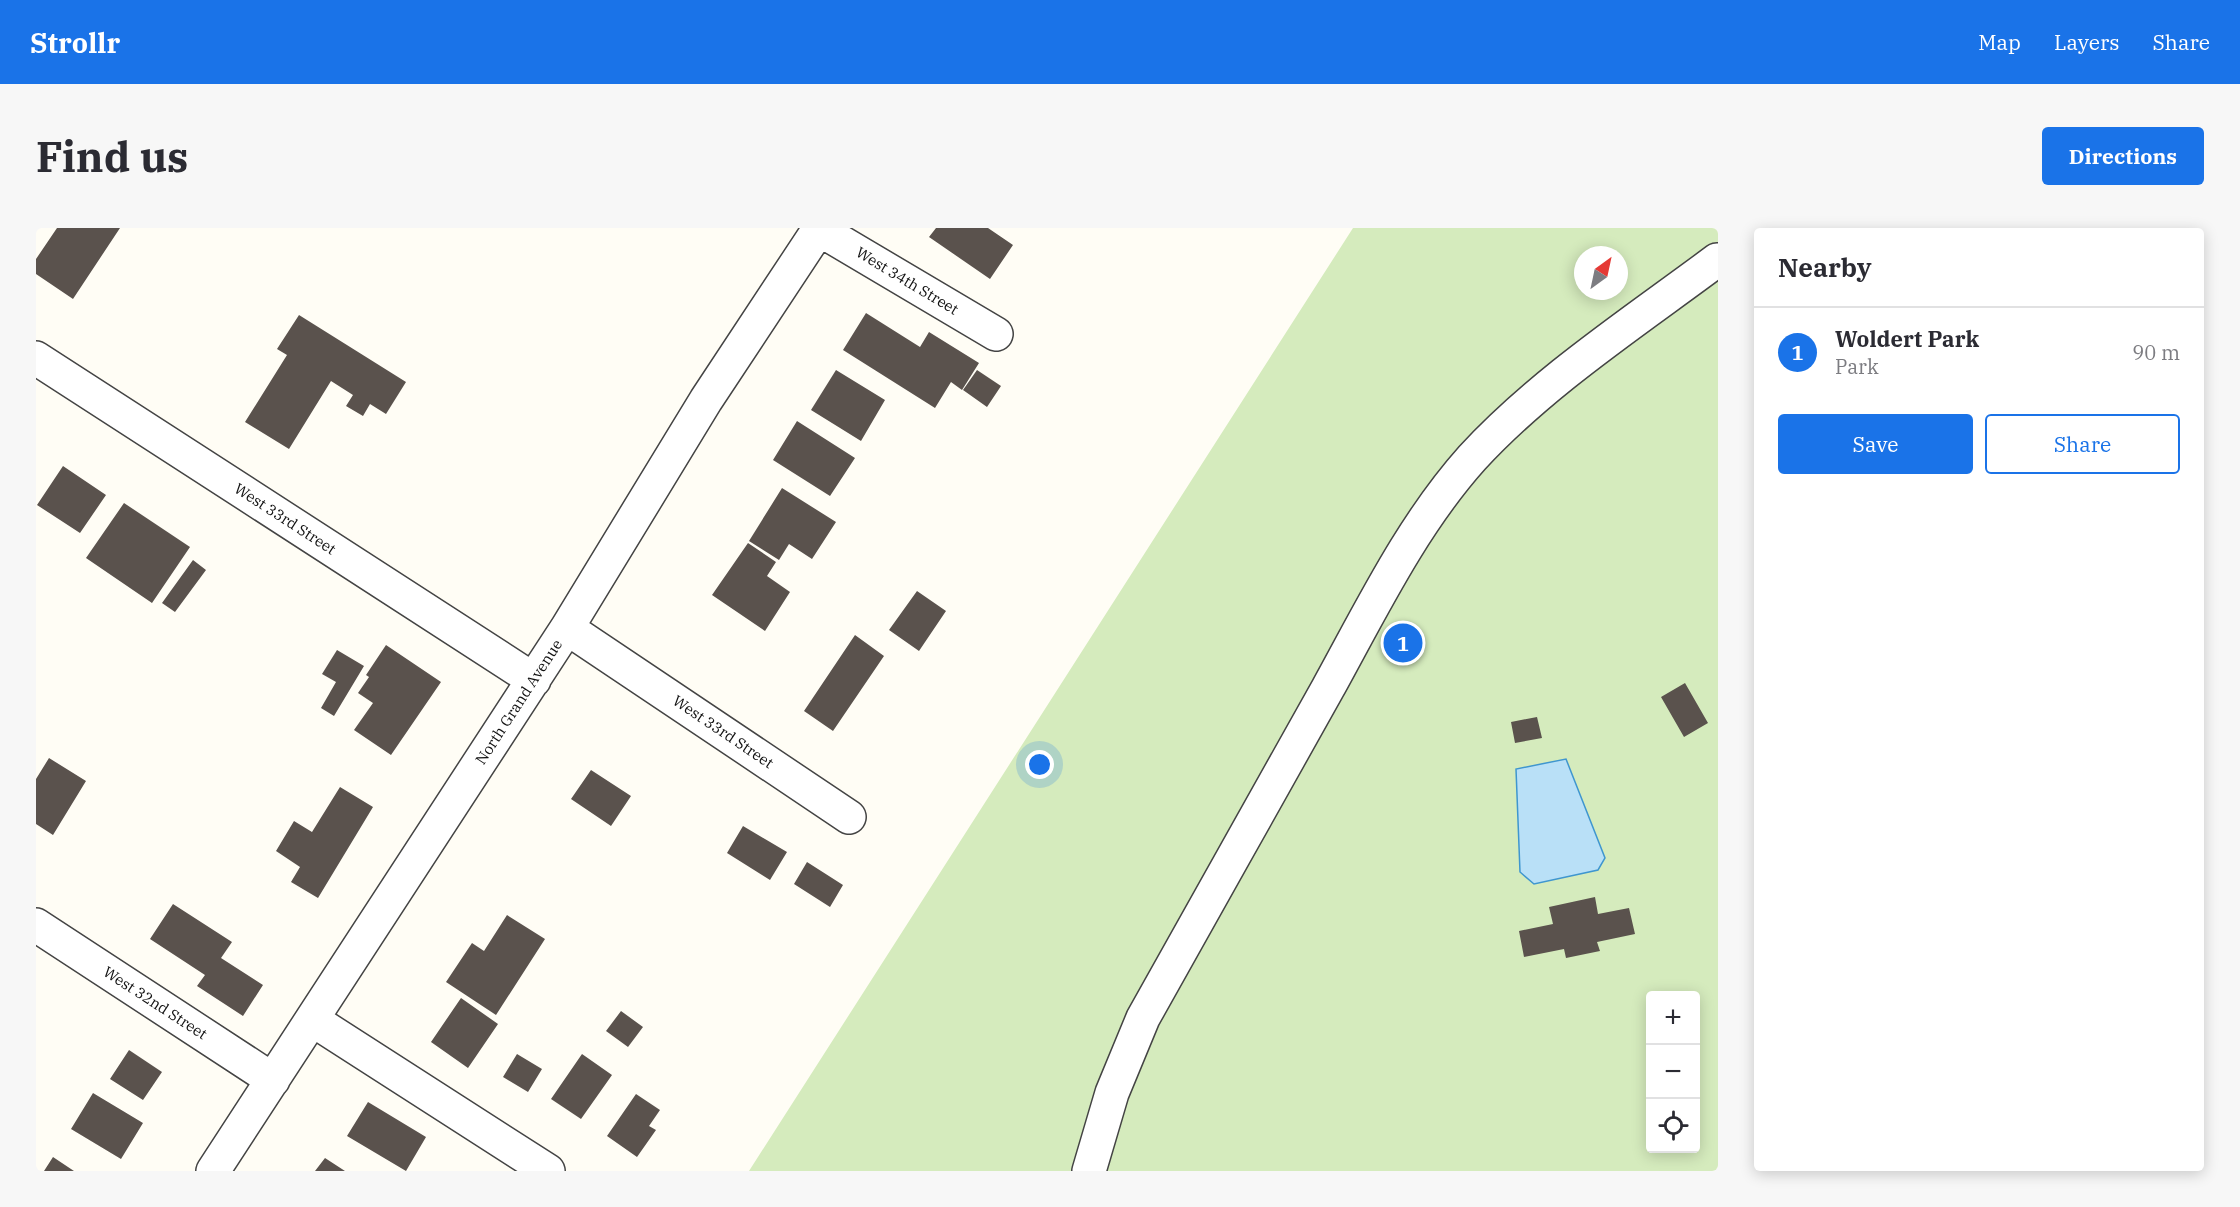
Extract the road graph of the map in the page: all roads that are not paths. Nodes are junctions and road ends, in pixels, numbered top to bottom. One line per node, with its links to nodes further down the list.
1 (831, 231): 3 (street, West 34th Street); 5 (street, North Grand Avenue)
2 (1717, 260): 13 (street)
3 (996, 334)
4 (36, 358): 6 (street, West 33rd Street)
5 (567, 628): 6 (street, North Grand Avenue); 7 (street, West 33rd Street)
6 (534, 680): 9 (street, North Grand Avenue)
7 (849, 816)
8 (36, 925): 10 (street, West 32nd Street)
9 (313, 1020): 10 (street, North Grand Avenue); 12 (street)
10 (273, 1080): 11 (street, North Grand Avenue)
11 (213, 1171)
12 (548, 1171)
13 (1089, 1171)

